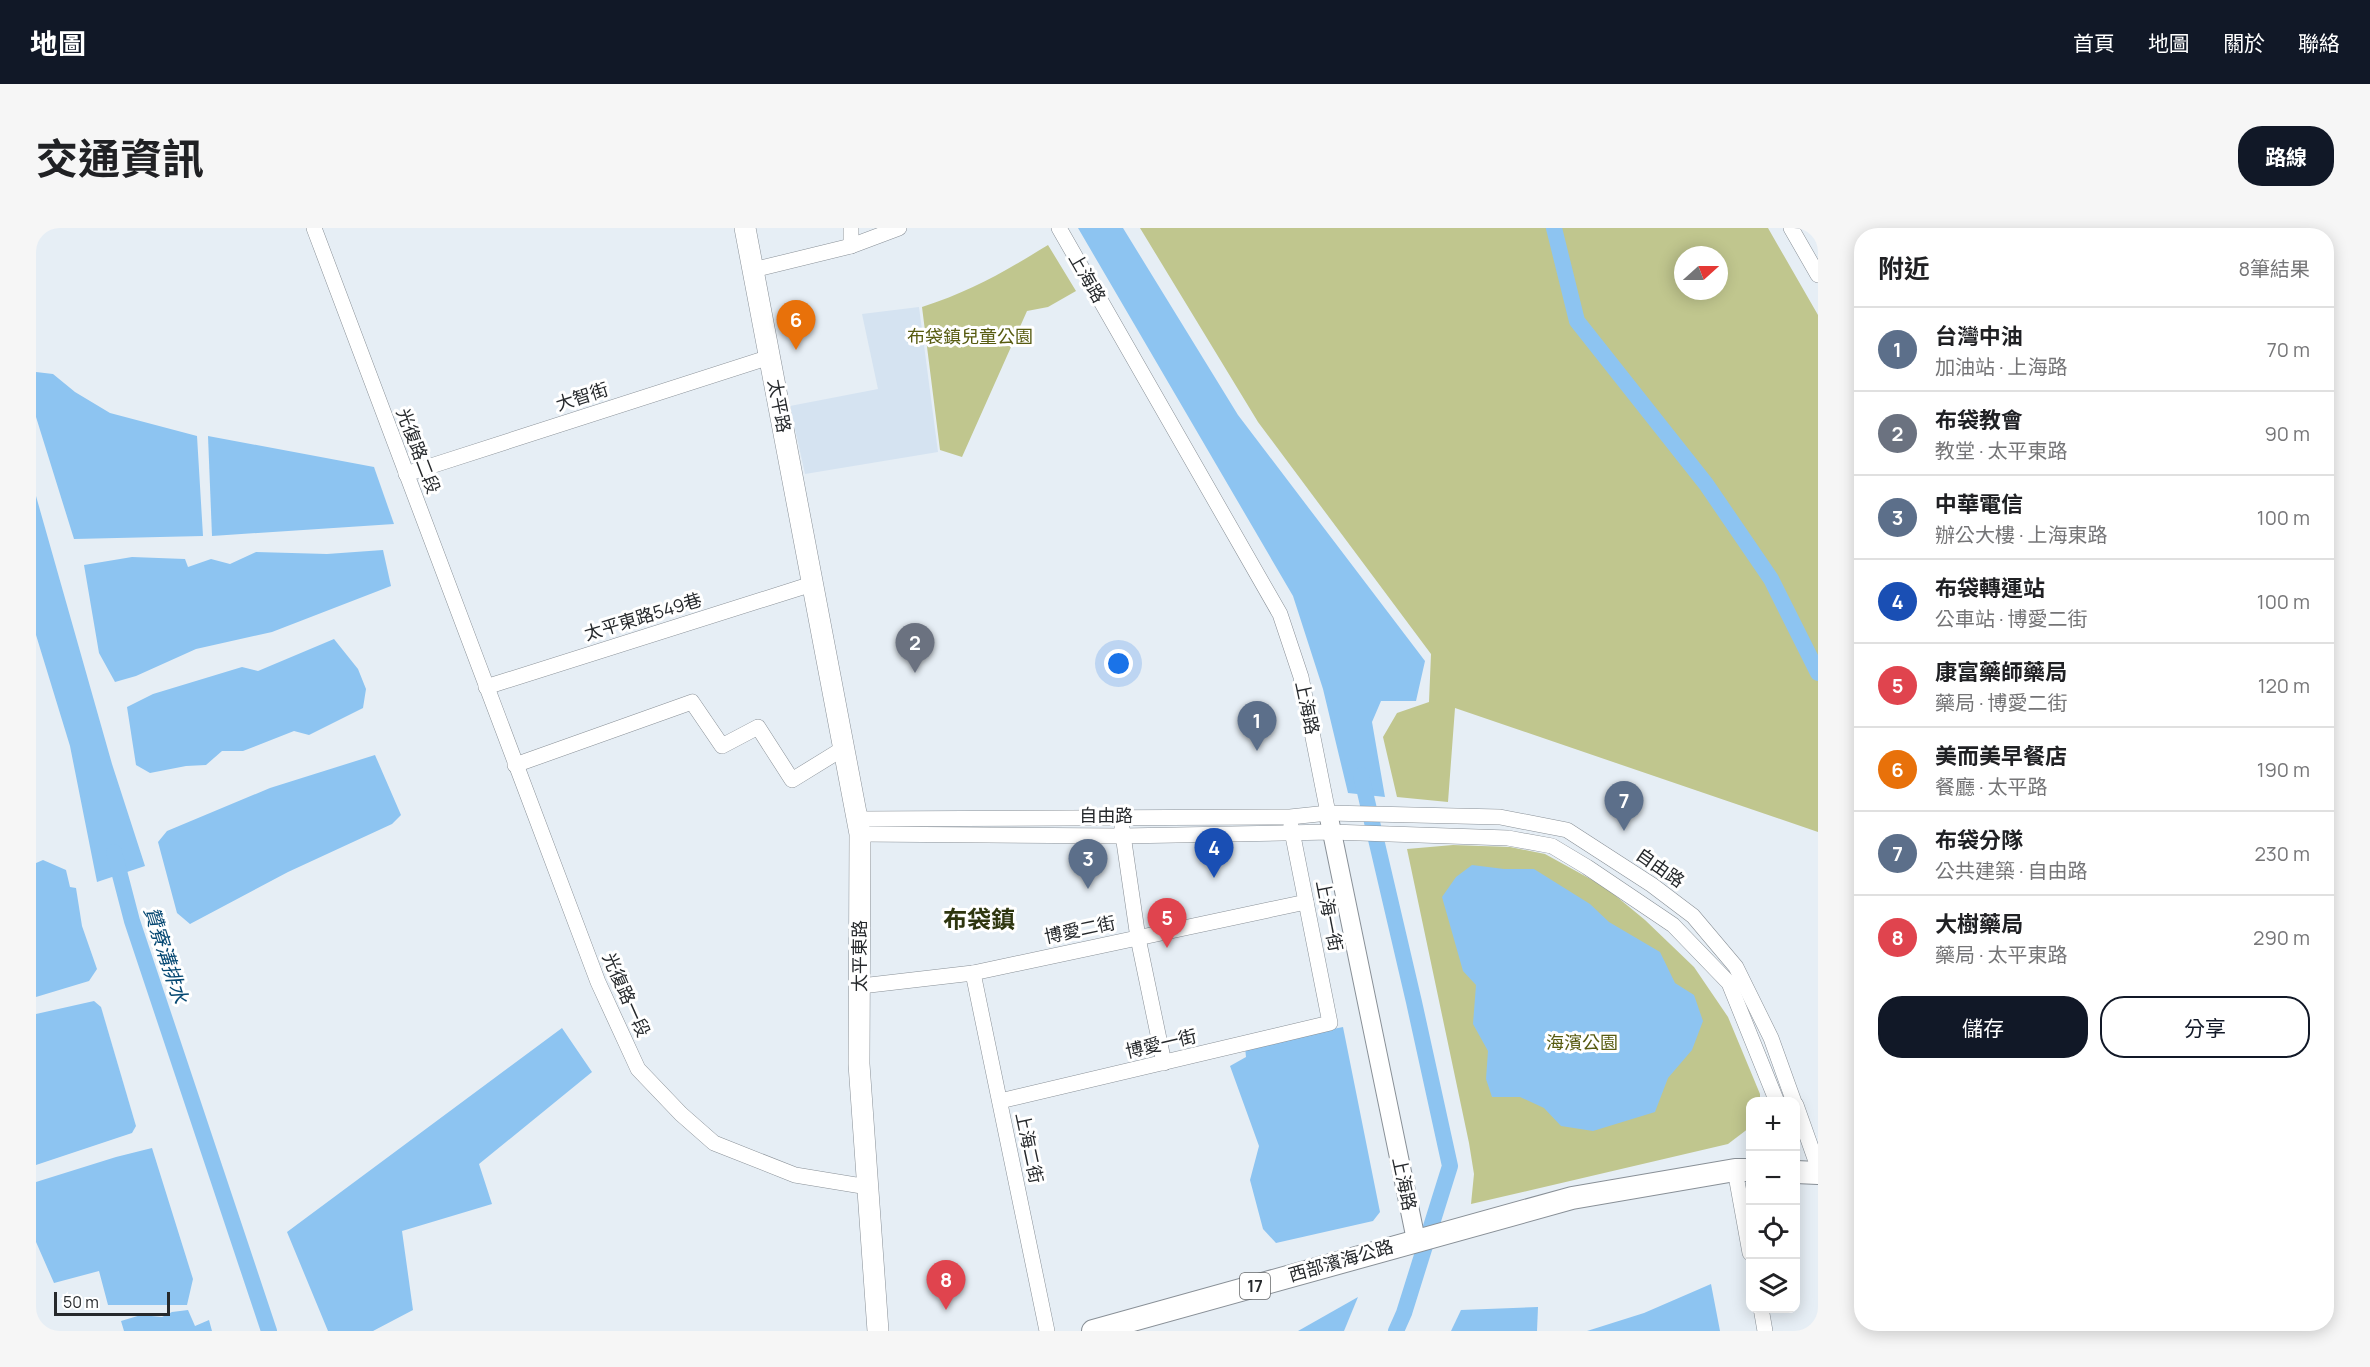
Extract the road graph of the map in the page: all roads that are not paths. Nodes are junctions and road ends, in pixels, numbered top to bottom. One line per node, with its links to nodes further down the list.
1 (314, 228): 11 (street, 光復路二段)
2 (746, 228): 8 (main road, 太平路)
3 (851, 228): 7 (street)
4 (899, 228): 7 (street)
5 (1059, 228): 16 (street, 上海路)
6 (1791, 228): 9 (street)
7 (851, 246): 8 (street)
8 (753, 270): 10 (main road, 太平路)
9 (1818, 275)
10 (770, 357): 11 (street, 大智街); 12 (main road, 太平路)
11 (406, 474): 13 (street, 光復路二段)
12 (813, 584): 13 (street, 太平東路549巷); 14 (main road, 太平東路)
13 (486, 687): 15 (street, 光復路一段)
14 (844, 748): 15 (street); 19 (main road, 太平東路)
15 (515, 765): 35 (street, 光復路一段)
16 (1328, 813): 17 (street, 自由路); 20 (street, 上海路); 30 (street, 自由路)
17 (1290, 817): 18 (street, 自由路); 21 (street, 上海一街)
18 (1121, 819): 19 (street, 自由路); 22 (street)
19 (859, 826): 22 (street, 自由路); 26 (main road, 太平東路)
20 (1331, 832): 21 (street, 自由路); 29 (street, 自由路); 37 (street, 上海路)
21 (1293, 834): 22 (street, 自由路); 23 (street, 上海一街)
22 (1122, 836): 24 (street)
23 (1305, 895): 24 (street, 博愛二街); 27 (street, 上海一街)
24 (1138, 938): 25 (street, 博愛二街); 28 (street)
25 (973, 973): 26 (street, 博愛二街); 31 (street, 上海二街)
26 (861, 986): 35 (main road, 太平東路)
27 (1330, 1023): 28 (street, 博愛一街)
28 (1164, 1063): 31 (street, 博愛一街)
29 (1775, 1097)
30 (1793, 1097)
31 (1000, 1101): 40 (street, 上海二街)
32 (1800, 1136): 33 (street, 自由路)
33 (1805, 1169)
34 (1743, 1170): 36 (street); 37 (main road, 17)
35 (868, 1187): 39 (main road, 太平東路)
36 (1746, 1206)
37 (1416, 1240): 41 (main road, 西部濱海公路 / 17)
38 (1762, 1313): 42 (street)
39 (878, 1331)
40 (1047, 1331)
41 (1093, 1331)
42 (1765, 1331)

